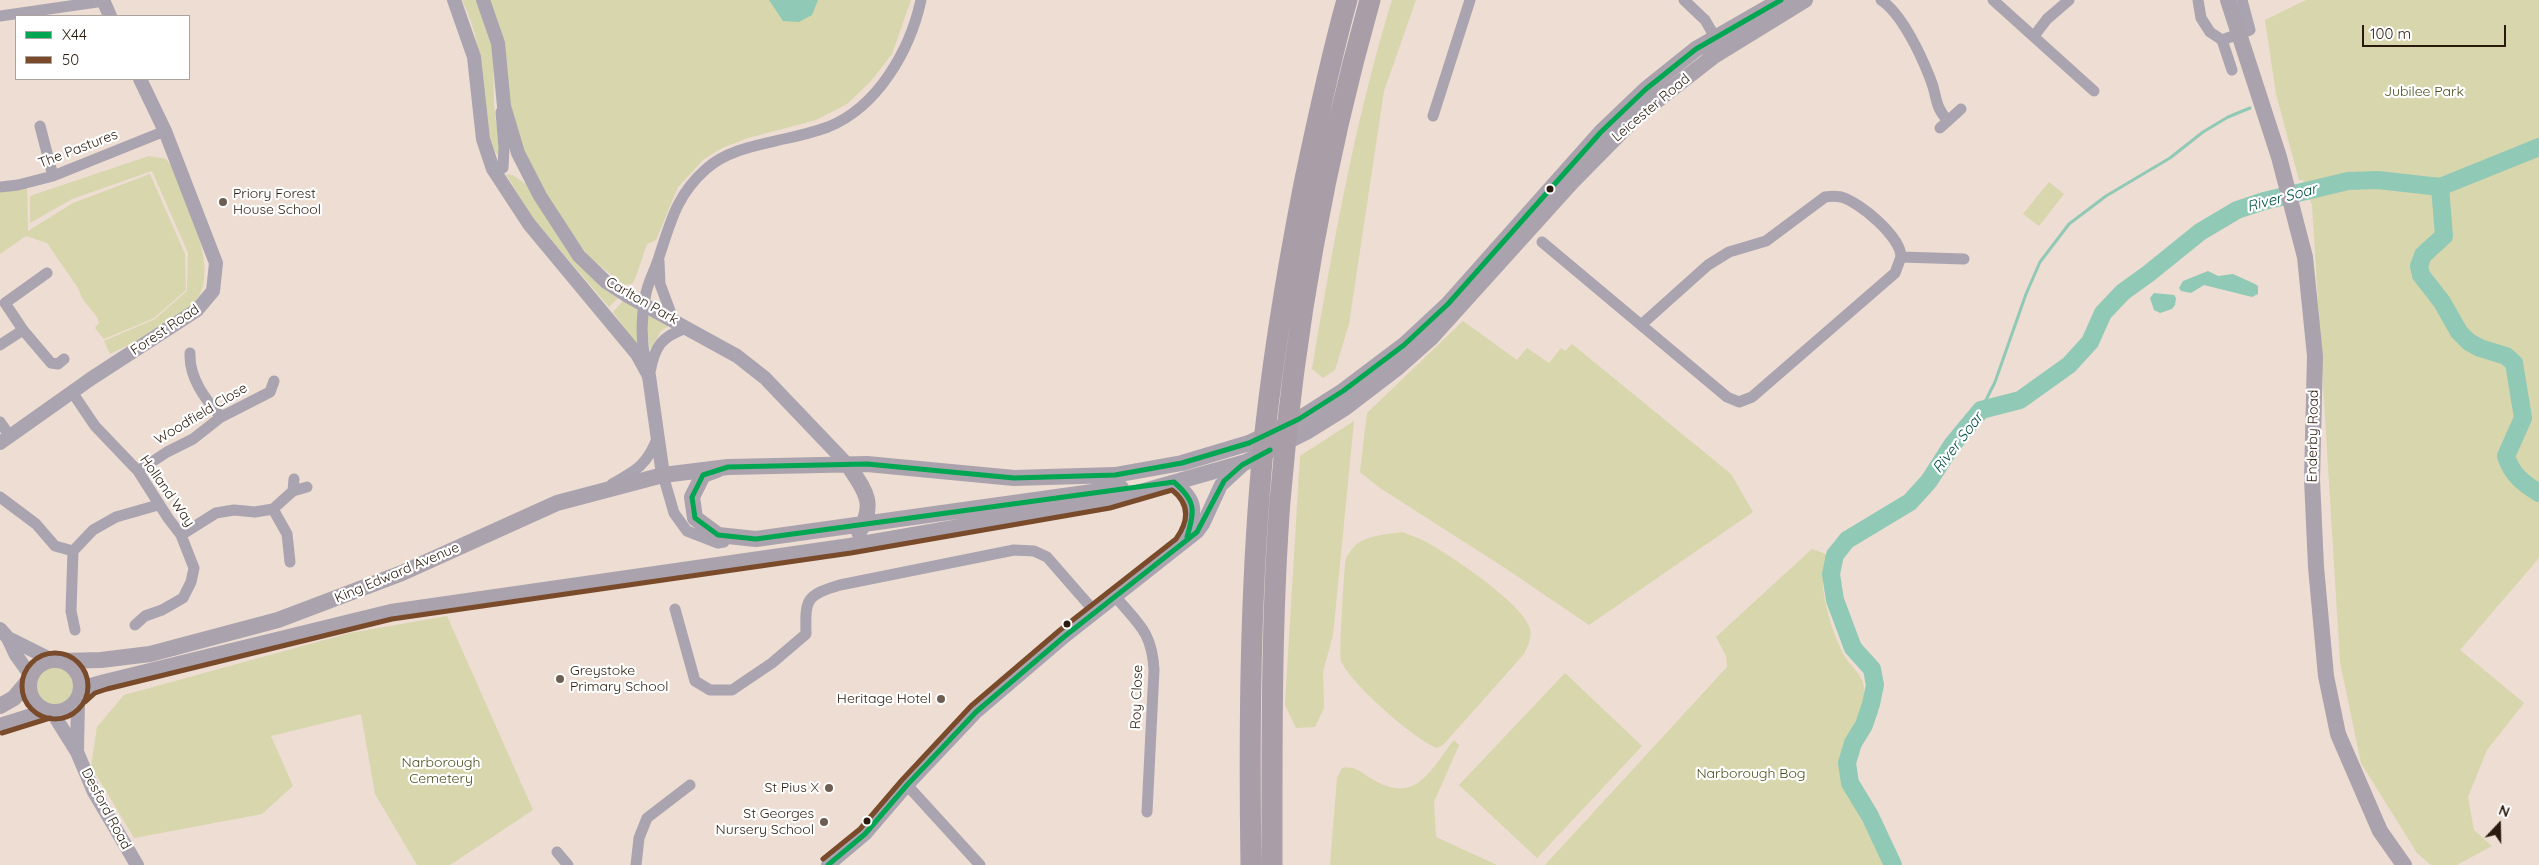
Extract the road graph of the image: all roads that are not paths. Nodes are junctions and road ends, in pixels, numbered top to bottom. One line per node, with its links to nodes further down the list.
1 (454, 0): 49 (street, Carlton Park)
2 (483, 0): 25 (street, Carlton Park)
3 (921, 0): 38 (street)
4 (1347, 0): 100 (highway)
5 (1370, 0): 101 (highway)
6 (1470, 0): 28 (street)
7 (1684, 0): 21 (street)
8 (1781, 0): 21 (main road, Leicester Road)
9 (1806, 0): 53 (main road, Leicester Road)
10 (1881, 0): 27 (street)
11 (1993, 0): 20 (street)
12 (2069, 0): 20 (street)
13 (2198, 0): 22 (street)
14 (2228, 0): 19 (main road, Enderby Road)
15 (2242, 0): 19 (street)
16 (103, 1): 17 (street); 18 (street)
17 (110, 15)
18 (0, 16)
19 (2239, 34): 22 (street); 102 (main road, Enderby Road)
20 (2034, 36): 26 (street)
21 (1715, 37): 51 (main road, Leicester Road)
22 (2222, 40): 23 (street)
23 (2232, 70)
24 (140, 80): 30 (street, Forest Road)
25 (502, 88): 33 (street); 41 (street, Carlton Park)
26 (2094, 91)
27 (1962, 109)
28 (1433, 116)
29 (40, 126): 32 (street)
30 (165, 131): 34 (street, The Pastures); 52 (street, Forest Road)
31 (55, 135): 32 (street)
32 (44, 139): 34 (street)
33 (503, 168)
34 (53, 176): 35 (street, The Pastures)
35 (0, 187)
36 (1542, 242): 43 (street)
37 (1901, 256): 39 (street); 43 (street); 43 (street)
38 (659, 259): 41 (street); 42 (street)
39 (1964, 259)
40 (47, 273): 45 (street)
41 (644, 305): 42 (street, Carlton Park); 49 (street)
42 (673, 319): 44 (street, Carlton Park)
43 (1641, 325)
44 (686, 328): 49 (street); 59 (street, Carlton Park)
45 (22, 330): 46 (street); 48 (street)
46 (0, 345)
47 (190, 353): 54 (street)
48 (64, 359)
49 (649, 376): 56 (street, Carlton Park)
50 (274, 390): 54 (street, Woodfield Close)
51 (1343, 391): 59 (main road, King Edward Avenue)
52 (72, 392): 57 (street, Forest Road); 61 (street, Holland Way)
53 (1345, 408): 58 (main road, King Edward Avenue)
54 (221, 417): 61 (street, Woodfield Close)
55 (0, 422): 57 (street)
56 (658, 434): 62 (street, Carlton Park); 67 (street, Carlton Park)
57 (5, 439)
58 (1246, 462): 64 (main road, King Edward Avenue); 73 (street)
59 (848, 465): 60 (main road, King Edward Avenue); 71 (main road)
60 (728, 467): 62 (main road, King Edward Avenue); 74 (main road, King Edward Avenue)
61 (138, 470): 69 (street, Holland Way)
62 (663, 475): 67 (main road, King Edward Avenue); 74 (street, Carlton Park)
63 (294, 479): 66 (street)
64 (1170, 483): 71 (main road, King Edward Avenue); 73 (street); 75 (main road, King Edward Avenue)
65 (308, 487): 66 (street)
66 (294, 491): 70 (street)
67 (598, 492): 84 (main road, King Edward Avenue)
68 (0, 497): 76 (street)
69 (158, 505): 72 (street, Holland Way); 76 (street)
70 (273, 509): 72 (street); 77 (street)
71 (864, 524): 74 (main road, King Edward Avenue); 75 (main road)
72 (181, 534): 81 (street, Holland Way)
73 (1187, 537): 78 (street)
74 (756, 539)
75 (850, 546): 86 (main road, King Edward Avenue)
76 (73, 552): 82 (street)
77 (290, 562)
78 (1115, 596): 80 (street); 93 (street, Roy Close)
79 (675, 609): 80 (street)
80 (1095, 612): 92 (street)
81 (135, 625)
82 (76, 630)
83 (4, 633): 84 (street); 85 (street)
84 (58, 661): 85 (main road, King Edward Avenue); 86 (main road)
85 (31, 678): 87 (main road, King Edward Avenue); 88 (main road)
86 (79, 697): 88 (main road, King Edward Avenue); 90 (street, Desford Road)
87 (0, 706)
88 (50, 712): 89 (main road, King Edward Avenue); 90 (street, Desford Road)
89 (0, 726)
90 (76, 752): 95 (street, Desford Road)
91 (690, 785): 97 (street)
92 (906, 785): 98 (street); 99 (street)
93 (1146, 812)
94 (557, 852): 96 (street)
95 (137, 865)
96 (568, 865)
97 (636, 865)
98 (828, 865)
99 (980, 865)
100 (1251, 865)
101 (1272, 865)
102 (2404, 865)

